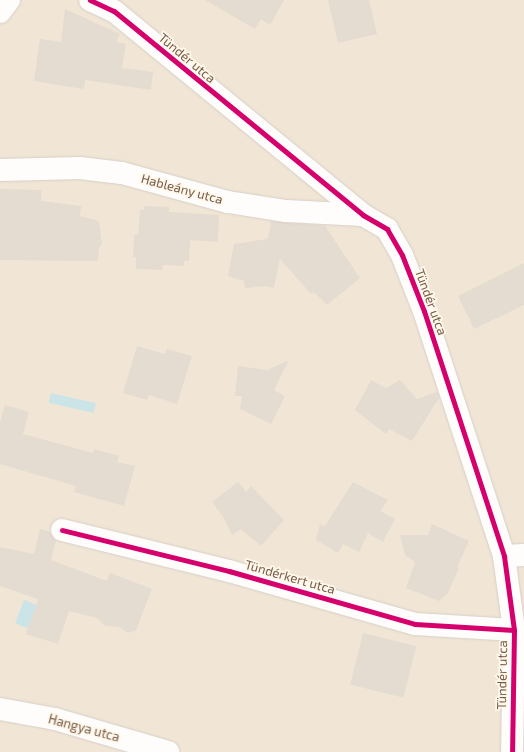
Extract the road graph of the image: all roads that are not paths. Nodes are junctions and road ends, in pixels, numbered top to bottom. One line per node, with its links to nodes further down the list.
1 (9, 0): 3 (street)
2 (90, 0): 5 (street, Tündér utca)
3 (0, 12)
4 (0, 170): 5 (street, Hableány utca)
5 (363, 215): 7 (street, Tündér utca)
6 (62, 530): 8 (street, Tündérkert utca)
7 (514, 555): 8 (street, Tündér utca)
8 (514, 630): 11 (street, Tündér utca)
9 (0, 709): 10 (street, Hangya utca)
10 (168, 752)
11 (512, 752)

